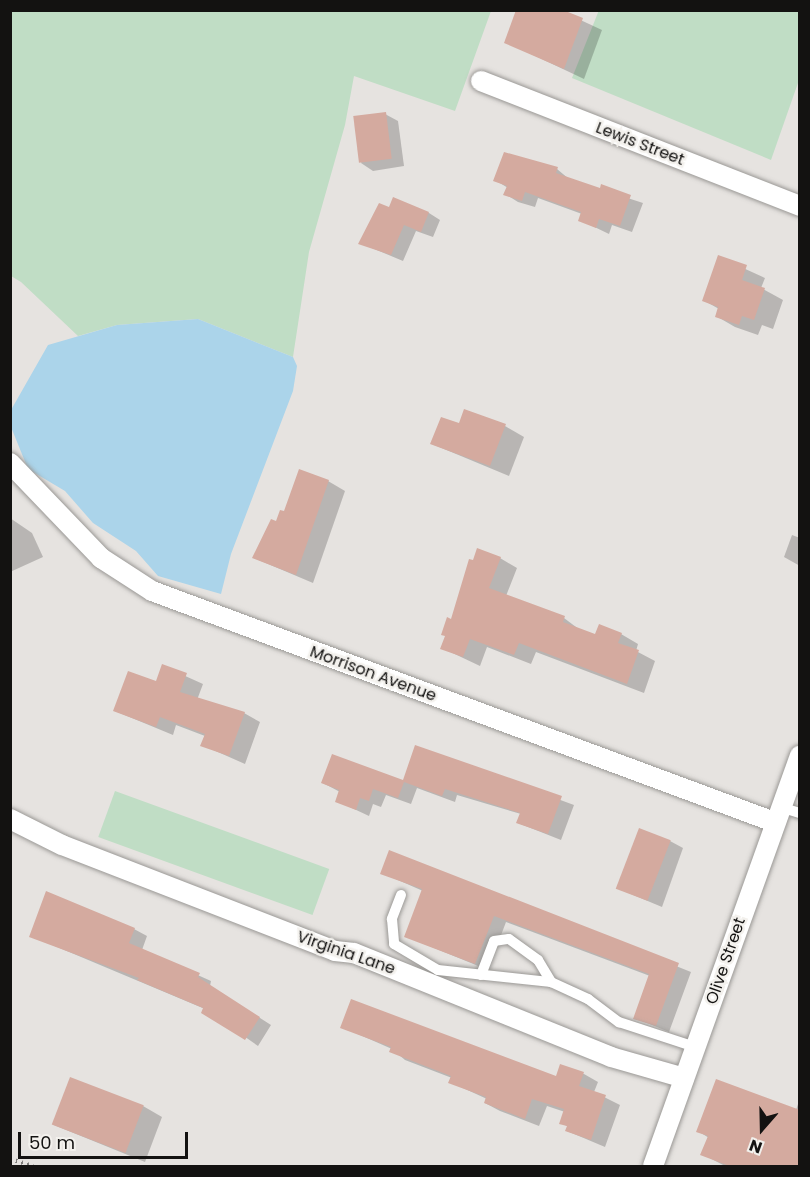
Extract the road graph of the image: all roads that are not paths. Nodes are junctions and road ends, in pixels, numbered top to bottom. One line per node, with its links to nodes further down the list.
1 (481, 81): 2 (street, Lewis Street)
2 (800, 206)
3 (10, 463): 6 (street, Morrison Avenue)
4 (800, 755): 6 (street, Olive Street)
5 (800, 813): 6 (lane)
6 (777, 814): 11 (street, Olive Street)
7 (10, 819): 12 (street, Virginia Lane)
8 (401, 895): 9 (lane)
9 (481, 975): 10 (lane); 10 (lane)
10 (551, 982): 11 (lane)
11 (696, 1047): 12 (street, Olive Street)
12 (684, 1078): 13 (street, Olive Street)
13 (653, 1167)

